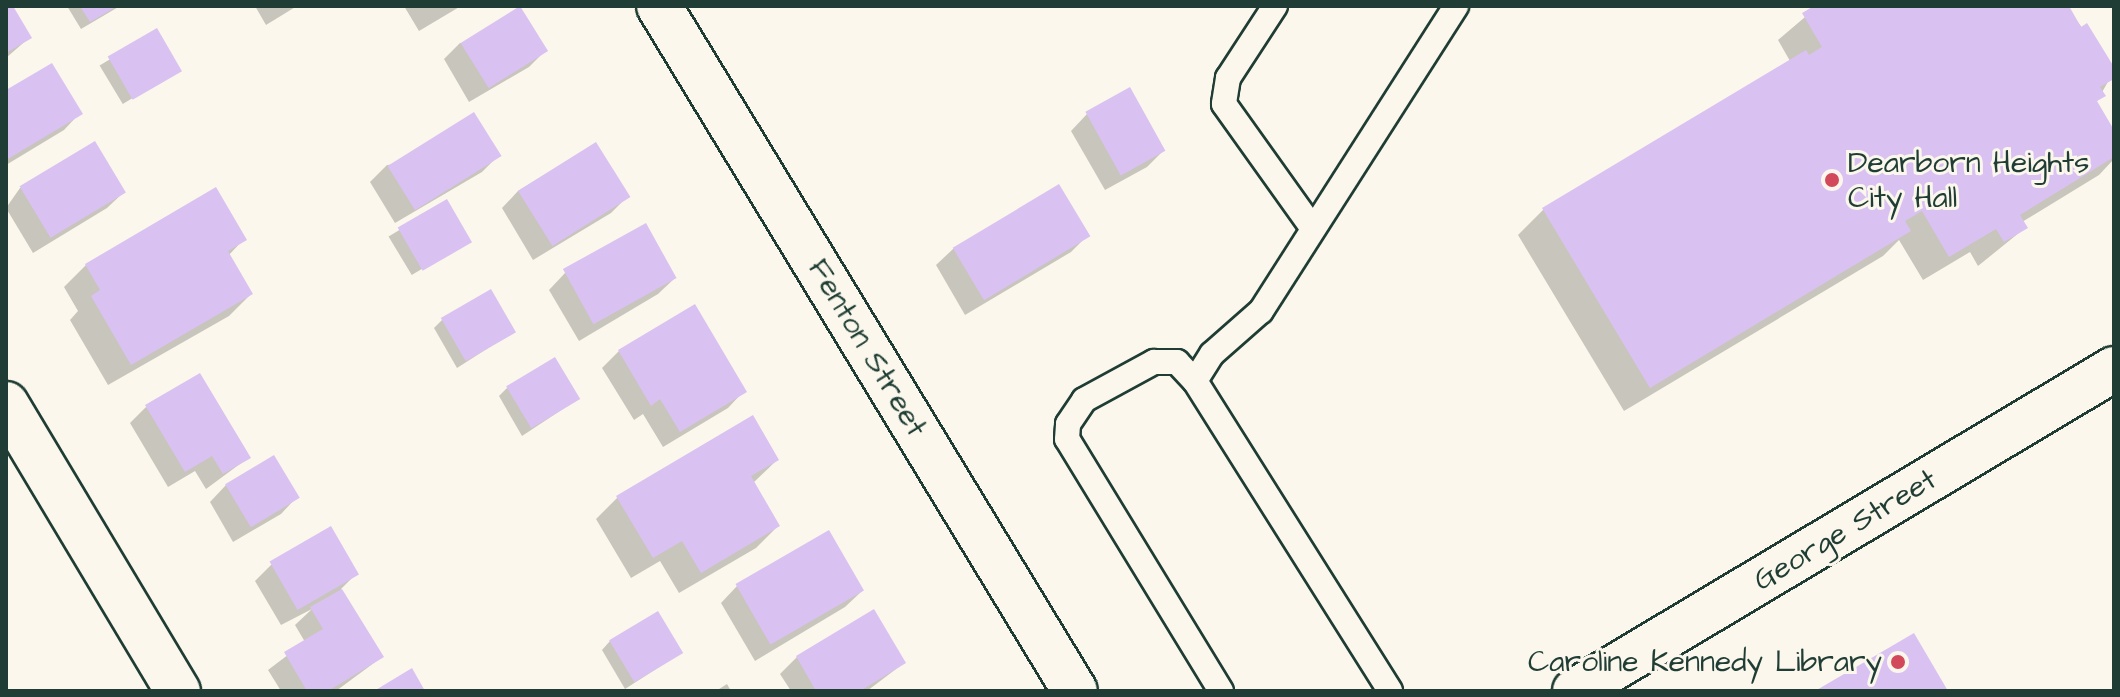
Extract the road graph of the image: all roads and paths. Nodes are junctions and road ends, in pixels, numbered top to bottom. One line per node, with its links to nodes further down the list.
1 (659, 6): 10 (street, Fenton Street)
2 (1275, 6): 4 (lane)
3 (1456, 6): 4 (lane)
4 (1313, 229): 6 (lane)
5 (2114, 369): 8 (street, George Street)
6 (1195, 381): 11 (lane); 12 (lane)
7 (6, 404): 9 (street)
8 (1591, 687)
9 (178, 691)
10 (1075, 691)
11 (1221, 691)
12 (1390, 691)

